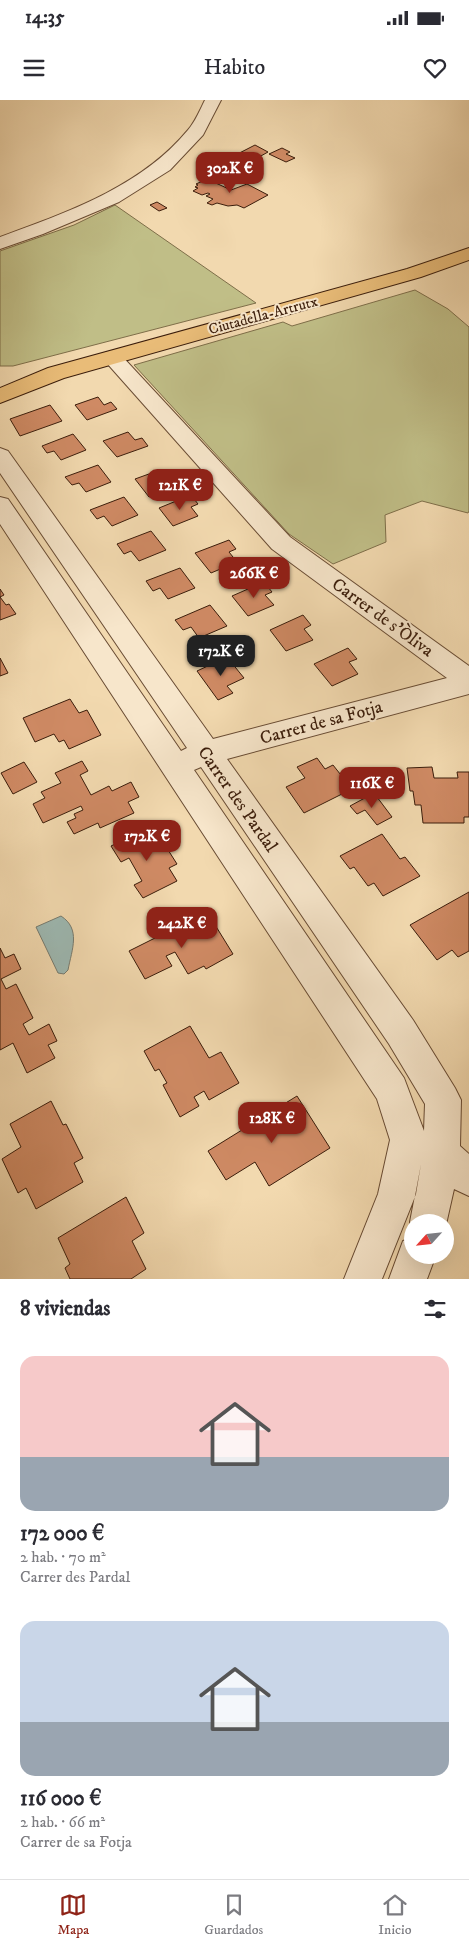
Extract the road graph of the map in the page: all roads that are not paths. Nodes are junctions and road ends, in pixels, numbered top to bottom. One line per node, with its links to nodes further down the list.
1 (213, 100): 2 (street)
2 (0, 243)
3 (469, 254): 4 (main road, Ciutadella-Artrutx)
4 (112, 357): 5 (main road, Ciutadella-Artrutx); 10 (street, Carrer de s'Òliva)
5 (56, 373): 6 (main road); 7 (main road)
6 (0, 378)
7 (0, 396)
8 (0, 456): 11 (street, Carrer des Pardal)
9 (0, 505): 12 (street, Carrer des Pardal)
10 (469, 682): 11 (street, Carrer de sa Fotja)
11 (206, 753): 12 (street, Carrer de sa Fotja); 14 (street, Carrer des Pardal)
12 (175, 767): 13 (street, Carrer des Pardal)
13 (408, 1140): 14 (street); 18 (street)
14 (442, 1154): 15 (street); 16 (street, Carrer des Pardal)
15 (469, 1178)
16 (431, 1214)
17 (414, 1264): 19 (street)
18 (363, 1279)
19 (408, 1279)

